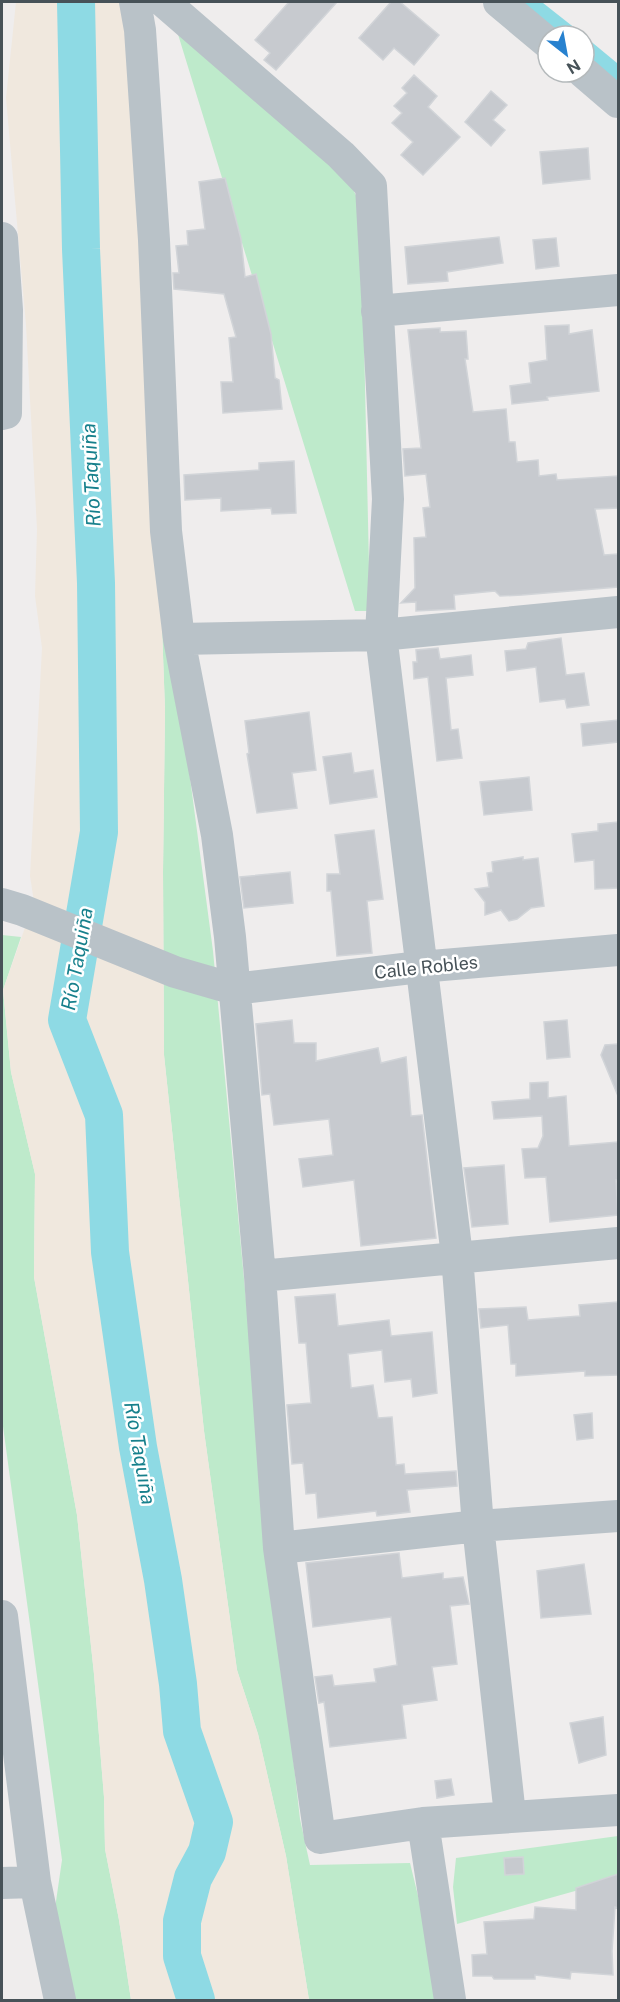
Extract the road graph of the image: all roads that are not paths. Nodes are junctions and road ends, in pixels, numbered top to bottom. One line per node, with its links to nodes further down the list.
1 (135, 2): 15 (street)
2 (164, 2): 11 (street)
3 (499, 2): 4 (street)
4 (536, 33)
5 (618, 71): 7 (street)
6 (596, 83): 8 (street)
7 (618, 83)
8 (618, 102)
9 (2, 238): 12 (street)
10 (618, 290): 11 (street)
11 (377, 311): 14 (street)
12 (2, 414)
13 (618, 612): 14 (street)
14 (381, 635): 15 (street); 18 (street)
15 (179, 639): 19 (street)
16 (12, 907): 19 (street)
17 (618, 950): 18 (street, Calle Robles)
18 (420, 967): 19 (street, Calle Robles); 21 (street)
19 (234, 989): 22 (street)
20 (618, 1243): 21 (street)
21 (457, 1256): 22 (street); 24 (street)
22 (261, 1276): 25 (street)
23 (618, 1515): 24 (street)
24 (478, 1526): 25 (street); 29 (street)
25 (279, 1548): 30 (street)
26 (2, 1616): 27 (street)
27 (5, 1667): 31 (street)
28 (618, 1810): 29 (street)
29 (510, 1815): 30 (street)
30 (423, 1822): 34 (street)
31 (35, 1881): 32 (street); 33 (street)
32 (2, 1883)
33 (60, 2001)
34 (450, 2001)

